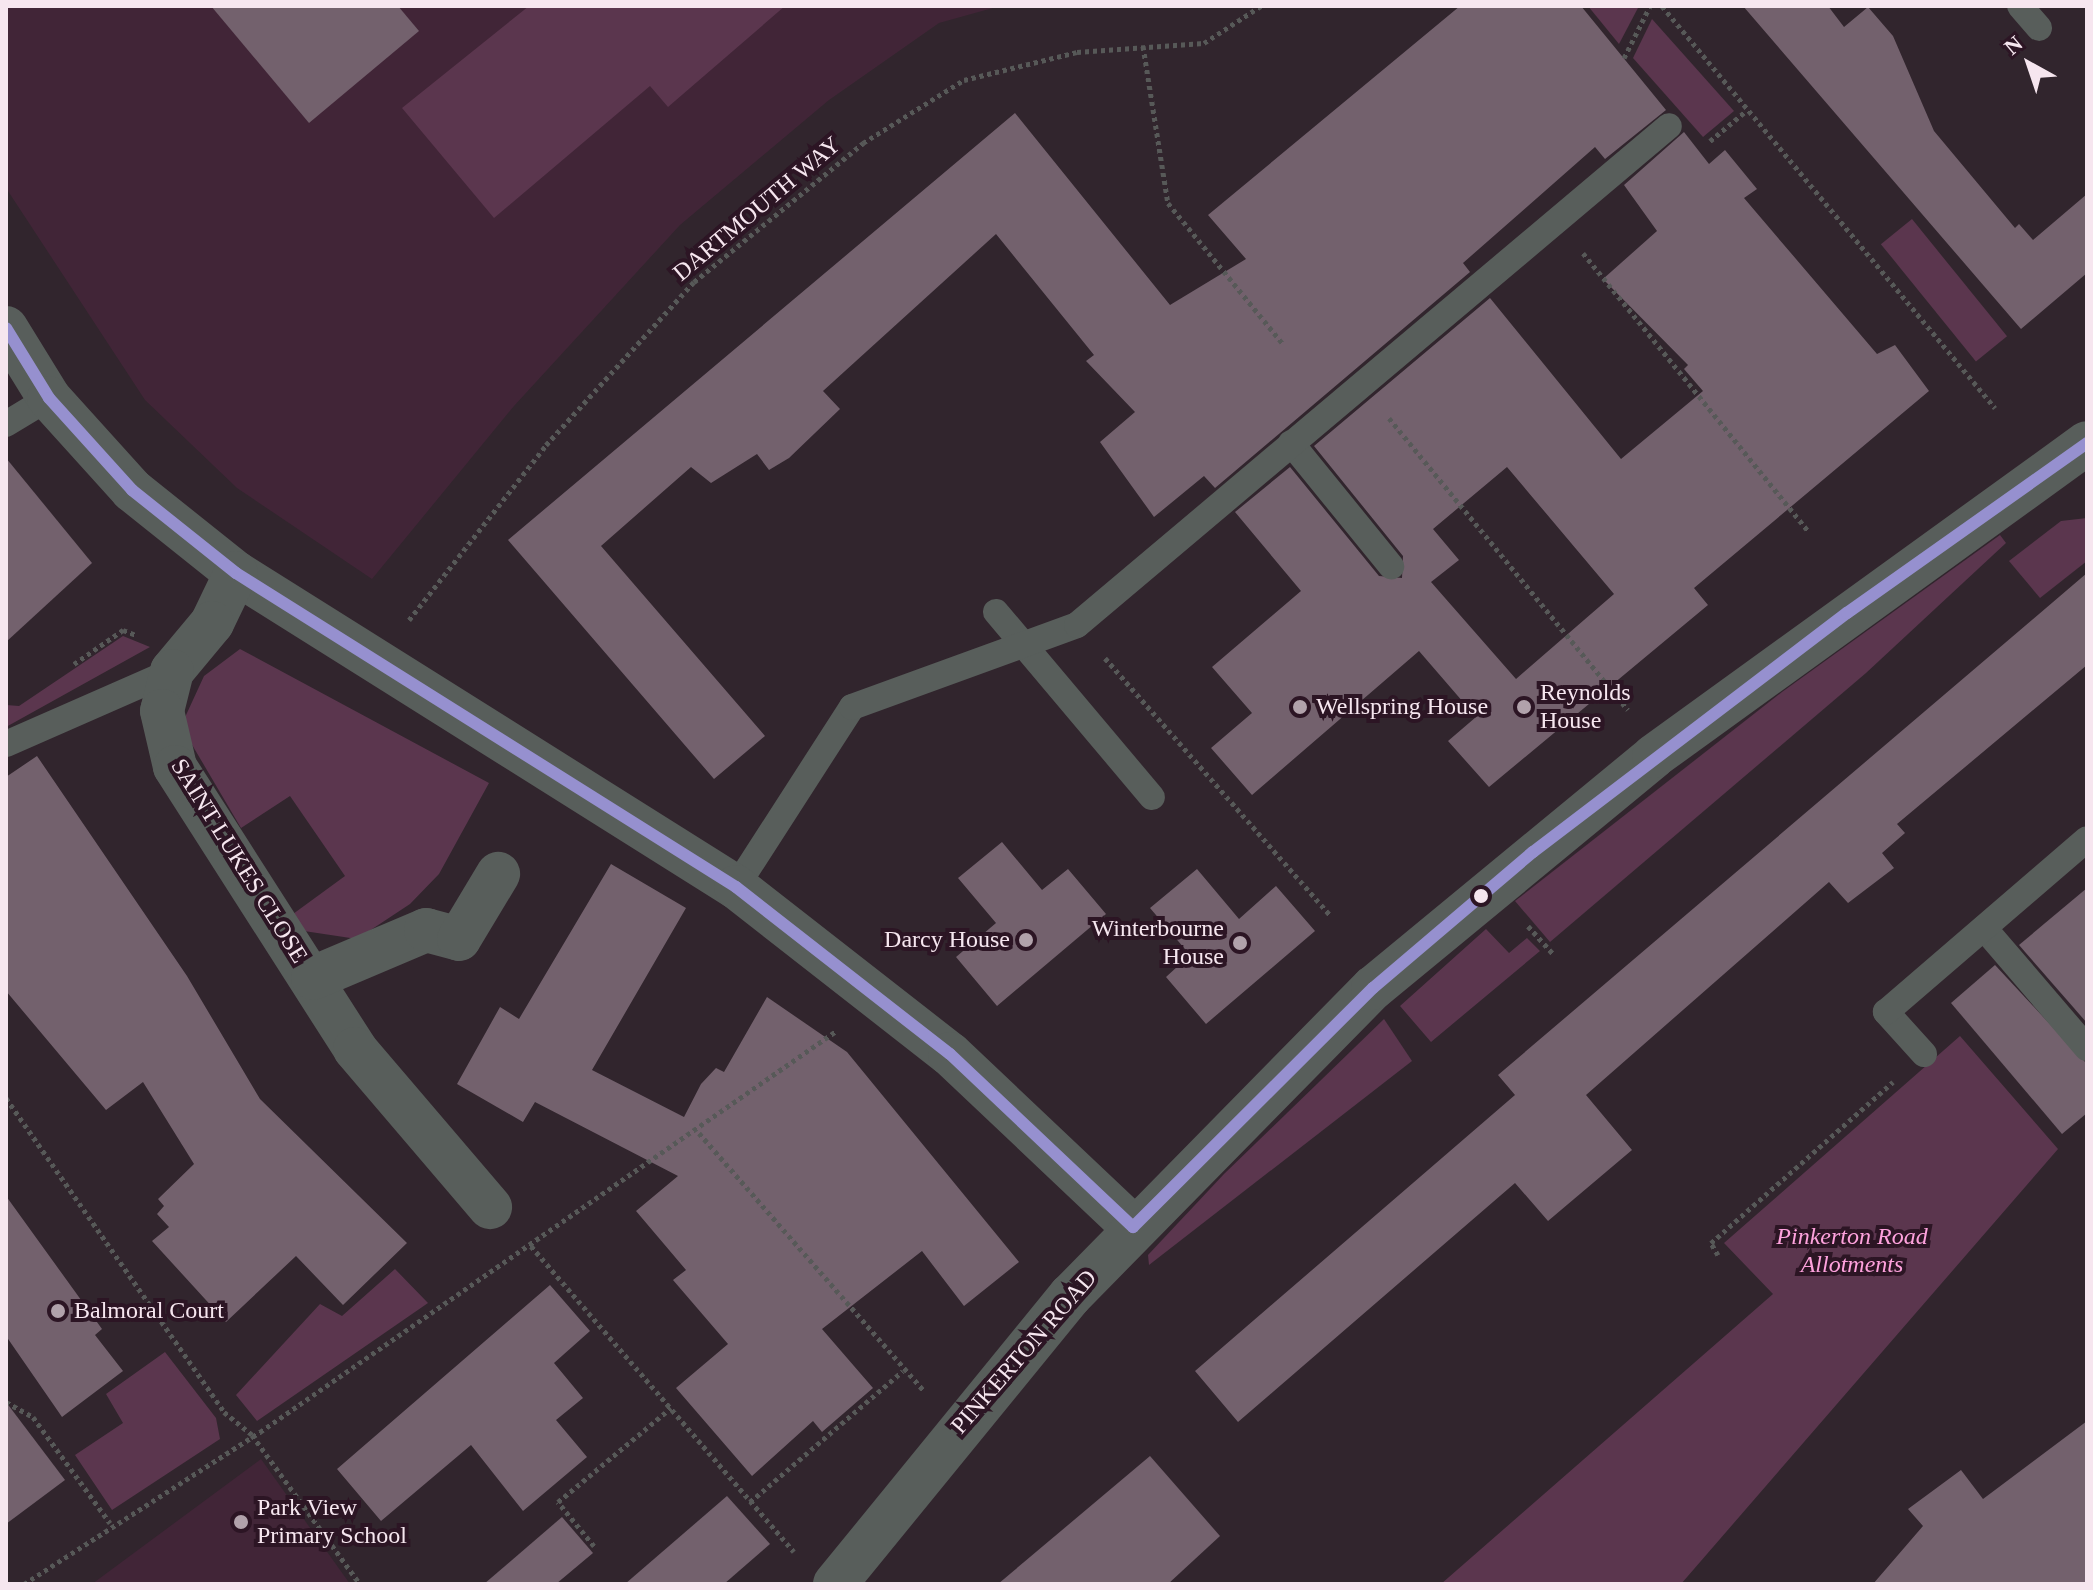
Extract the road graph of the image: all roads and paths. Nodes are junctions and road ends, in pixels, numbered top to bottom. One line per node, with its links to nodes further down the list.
1 (1261, 6): 6 (path, DARTMOUTH WAY)
2 (1650, 6): 7 (path)
3 (1662, 6): 13 (path)
4 (2020, 6): 5 (lane)
5 (2039, 28)
6 (1143, 46): 11 (path); 23 (path, DARTMOUTH WAY)
7 (1624, 58)
8 (1669, 126): 9 (lane)
9 (1555, 219): 16 (lane); 18 (path)
10 (6, 328): 12 (street)
11 (1282, 343)
12 (49, 398): 15 (lane); 20 (street)
13 (1995, 408)
14 (1387, 415): 26 (path)
15 (6, 424)
16 (1291, 443): 19 (lane); 22 (lane)
17 (2087, 443): 41 (street, PINKERTON ROAD)
18 (1809, 532)
19 (1391, 566)
20 (236, 573): 25 (street, SAINT LUKES CLOSE); 31 (street)
21 (996, 612): 24 (lane)
22 (1077, 625): 24 (lane); 32 (path)
23 (399, 634)
24 (1027, 649): 28 (lane); 31 (lane)
25 (172, 671): 27 (lane); 34 (street, SAINT LUKES CLOSE)
26 (1637, 720)
27 (6, 744)
28 (1152, 797)
29 (2087, 839): 33 (lane)
30 (498, 874): 34 (street, SAINT LUKES CLOSE)
31 (736, 887): 41 (street)
32 (1331, 916)
33 (1984, 928): 36 (lane); 37 (lane)
34 (313, 978): 40 (street, SAINT LUKES CLOSE)
35 (841, 1027): 39 (path)
36 (2087, 1048)
37 (1924, 1054): 43 (path)
38 (6, 1098): 48 (path)
39 (699, 1133): 42 (path); 44 (path)
40 (490, 1207)
41 (1133, 1227): 52 (street, PINKERTON ROAD)
42 (531, 1246): 47 (path); 48 (path)
43 (1718, 1255)
44 (903, 1371): 45 (path); 49 (path)
45 (933, 1399)
46 (6, 1402): 50 (path)
47 (671, 1408): 49 (path); 51 (path)
48 (252, 1435): 50 (path); 54 (path)
49 (750, 1502): 52 (path)
50 (110, 1523): 53 (path)
51 (594, 1546)
52 (820, 1574)
53 (24, 1584)
54 (360, 1584)

